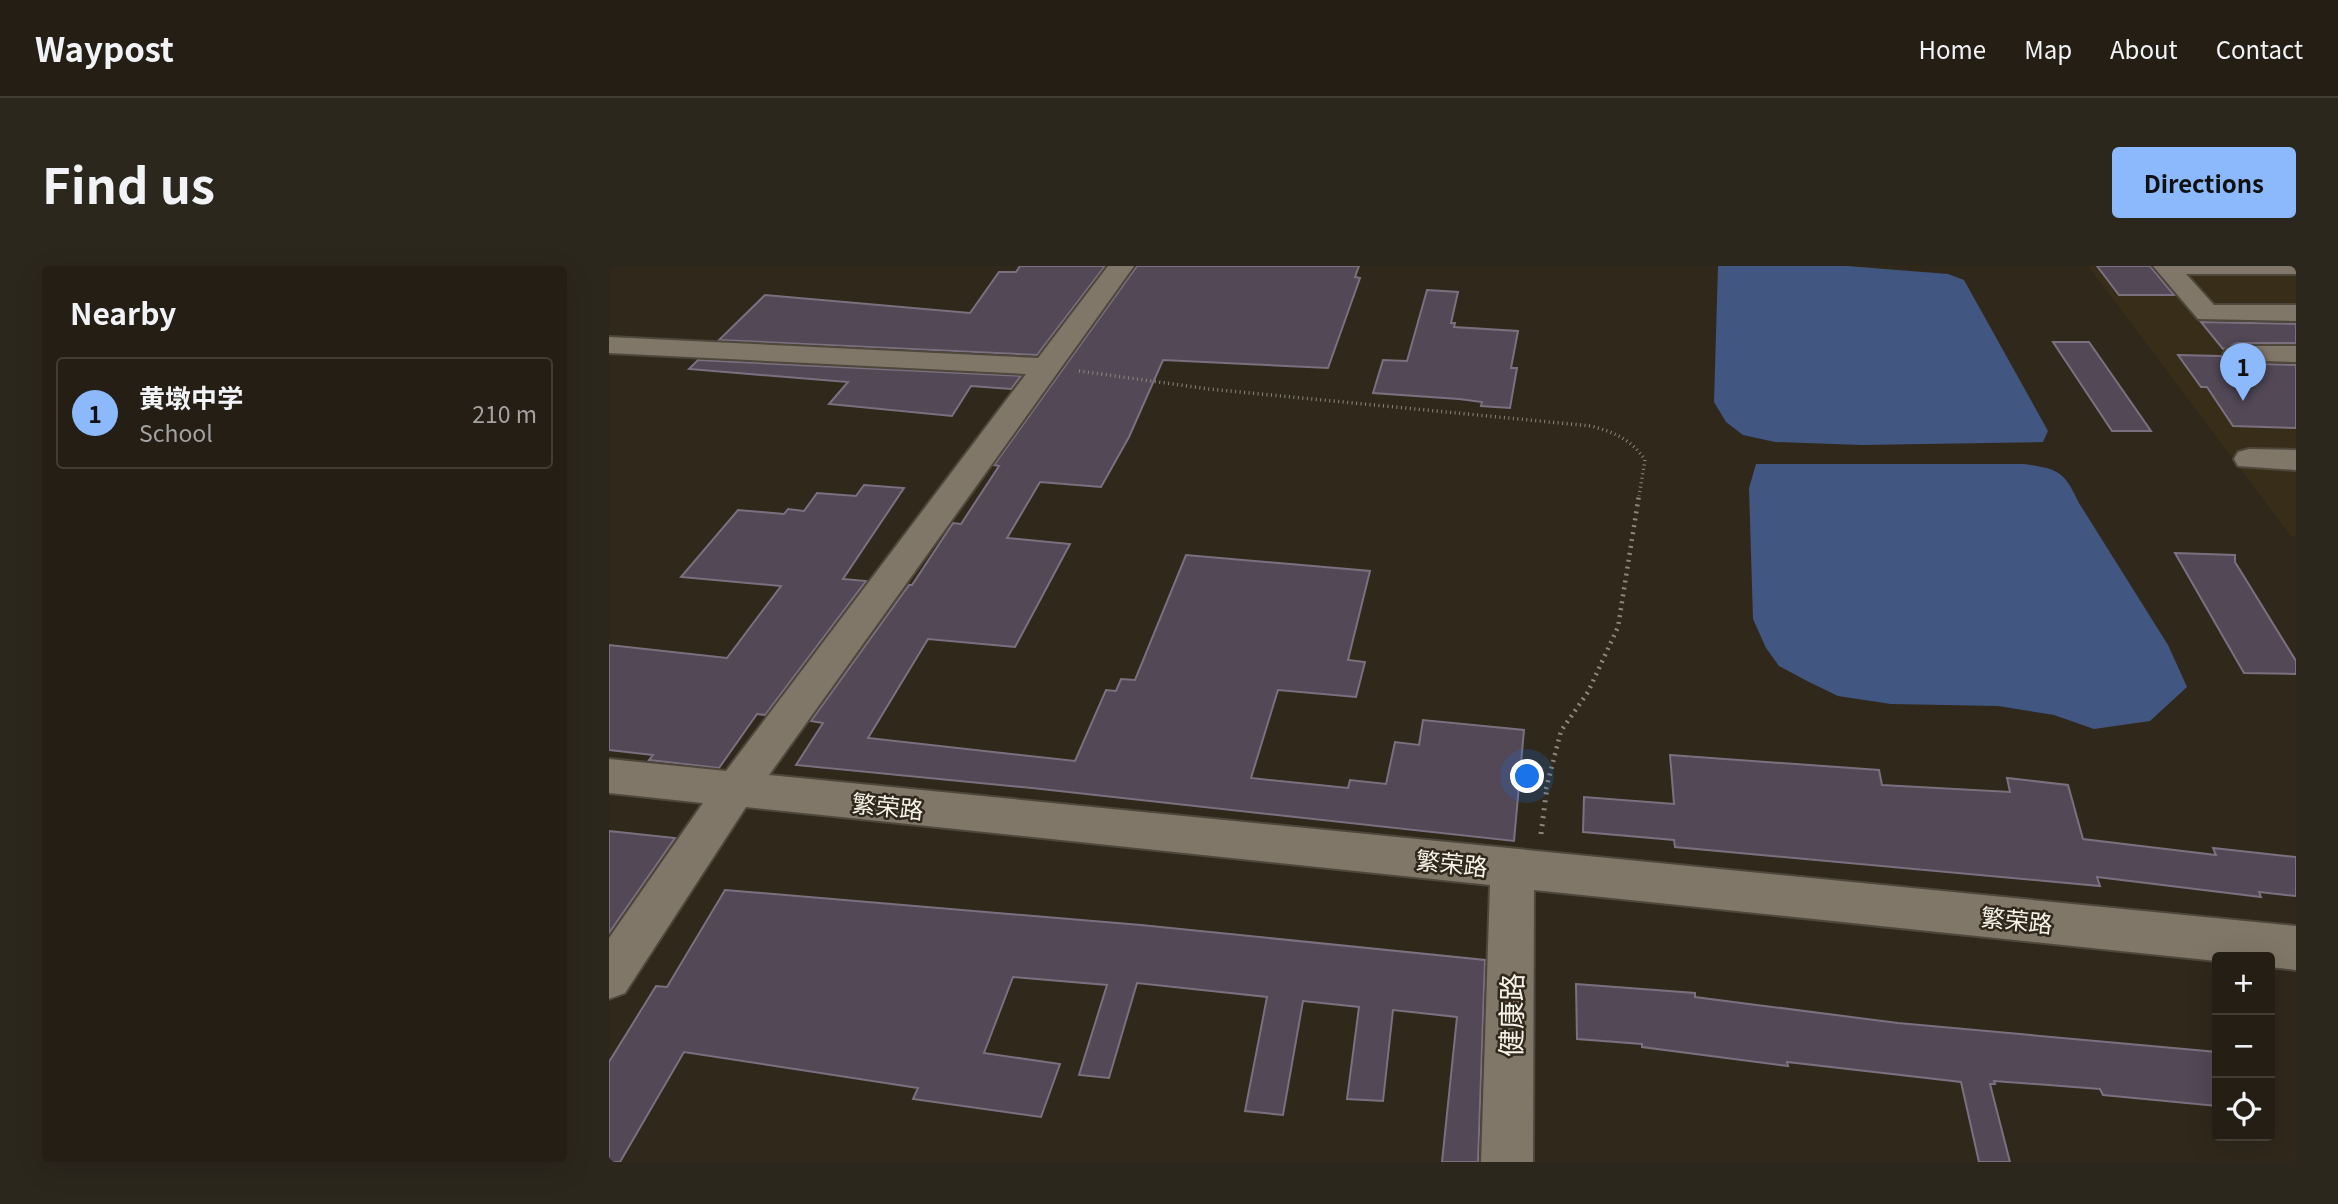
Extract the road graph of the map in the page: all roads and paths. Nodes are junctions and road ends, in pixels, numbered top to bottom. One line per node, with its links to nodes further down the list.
1 (1121, 266): 8 (street)
2 (2166, 266): 3 (street); 4 (street)
3 (2296, 266)
4 (2296, 313)
5 (609, 345): 8 (street)
6 (2237, 354): 7 (street)
7 (2296, 354)
8 (1047, 367): 12 (street); 13 (path)
9 (2249, 459): 10 (street)
10 (2296, 460)
11 (609, 776): 12 (street, 繁荣路)
12 (736, 789): 13 (street, 繁荣路); 15 (street)
13 (1525, 869): 14 (street, 繁荣路); 16 (street, 健康路)
14 (2296, 948)
15 (609, 977)
16 (1507, 1162)

